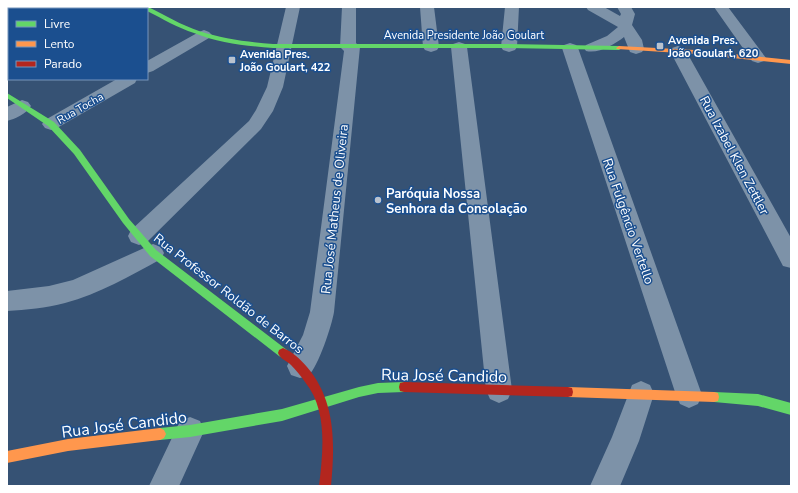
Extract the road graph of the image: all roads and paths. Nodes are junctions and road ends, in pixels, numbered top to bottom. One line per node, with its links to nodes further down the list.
1 (293, 7): 11 (street)
2 (349, 7): 12 (street, Rua José Matheus de Oliveira)
3 (427, 7): 13 (street)
4 (512, 7): 15 (street)
5 (593, 7): 9 (street)
6 (624, 7): 9 (street)
7 (721, 7): 20 (street)
8 (148, 8): 10 (street, Avenida Presidente João Goulart)
9 (626, 27): 17 (street); 18 (street)
10 (204, 35): 11 (street, Avenida Presidente João Goulart); 22 (street)
11 (284, 47): 12 (street, Avenida Presidente João Goulart); 27 (street)
12 (350, 47): 13 (street, Avenida Presidente João Goulart); 30 (street, Rua José Matheus de Oliveira)
13 (431, 47): 14 (street, Avenida Presidente João Goulart)
14 (459, 47): 15 (street, Avenida Presidente João Goulart); 31 (street)
15 (509, 47): 16 (street, Avenida Presidente João Goulart)
16 (570, 48): 17 (street, Avenida Presidente João Goulart); 33 (street, Rua Fulgêncio Vertello)
17 (592, 48): 18 (street, Avenida Presidente João Goulart)
18 (636, 49): 19 (street, Avenida Presidente João Goulart)
19 (678, 51): 20 (street, Avenida Presidente João Goulart); 28 (street, Rua Izabel Klen Zettler)
20 (758, 58): 21 (street, Avenida Presidente João Goulart)
21 (791, 62)
22 (148, 67)
23 (127, 80): 26 (street, Rua Tocha)
24 (7, 95): 25 (street, Rua Professor Roldão de Barros)
25 (14, 110): 26 (street, Rua Professor Roldão de Barros)
26 (51, 124): 27 (street, Rua Professor Roldão de Barros)
27 (146, 244): 29 (street); 30 (street, Rua Professor Roldão de Barros)
28 (791, 259)
29 (7, 301)
30 (300, 366): 34 (street, Rua Professor Roldão de Barros)
31 (499, 390): 32 (street, Rua José Candido); 34 (street, Rua José Candido)
32 (641, 394): 33 (street, Rua José Candido); 40 (street)
33 (689, 395): 35 (street, Rua José Candido)
34 (322, 403): 36 (street, Rua José Candido); 39 (street, Rua Professor Roldão de Barros)
35 (791, 409)
36 (190, 431): 37 (street, Rua José Candido); 38 (street)
37 (7, 457)
38 (164, 486)
39 (325, 486)
40 (605, 486)

